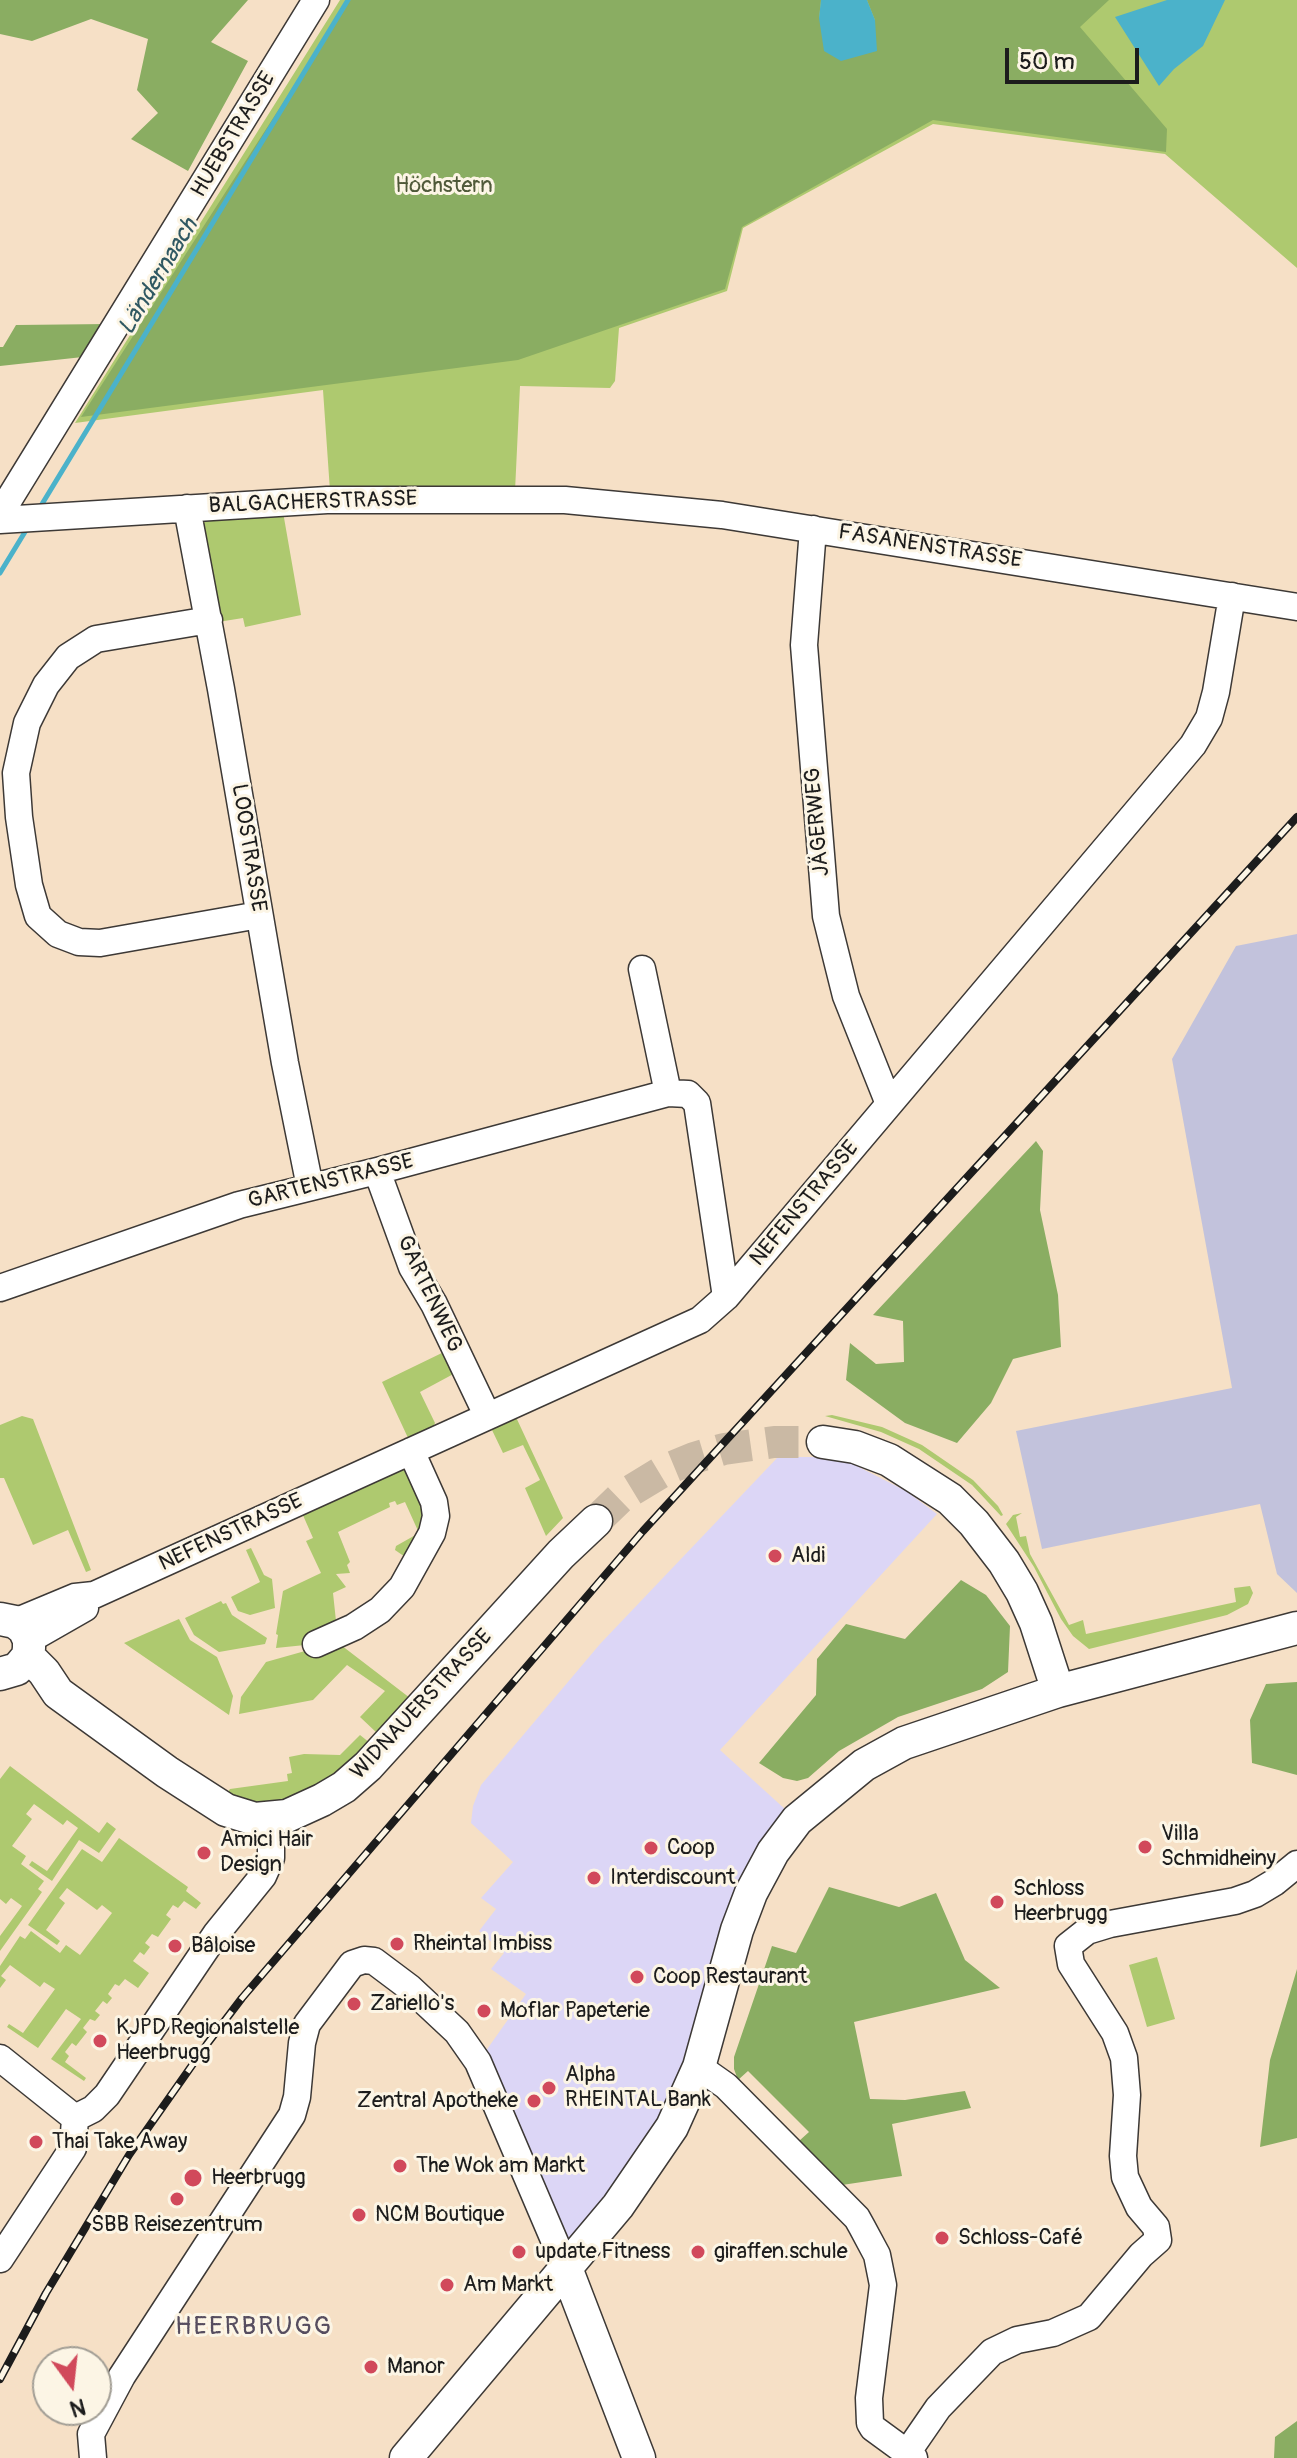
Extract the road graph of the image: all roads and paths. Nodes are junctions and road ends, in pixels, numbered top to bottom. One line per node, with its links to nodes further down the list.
1 (316, 0): 4 (street, HUEBSTRASSE)
2 (626, 505): 3 (street, BALGACHERSTRASSE); 5 (street, FASANENSTRASSE)
3 (187, 508): 4 (street, BALGACHERSTRASSE); 8 (street, LOOSTRASSE)
4 (4, 518)
5 (813, 529): 6 (street, FASANENSTRASSE); 12 (street, JÄGERWEG)
6 (1232, 596): 7 (street); 12 (street, NEFENSTRASSE)
7 (1297, 607)
8 (209, 620): 9 (street, LOOSTRASSE); 9 (street)
9 (259, 915): 14 (street, LOOSTRASSE)
10 (642, 969): 11 (street)
11 (668, 1093): 13 (street, GARTENSTRASSE); 16 (street)
12 (889, 1104): 16 (street, NEFENSTRASSE)
13 (377, 1171): 14 (street, GARTENSTRASSE); 17 (street, GARTENWEG)
14 (310, 1187): 15 (street, GARTENSTRASSE)
15 (0, 1288)
16 (726, 1297): 17 (street, NEFENSTRASSE)
17 (487, 1415): 19 (street, NEFENSTRASSE)
18 (823, 1442): 24 (main road)
19 (411, 1451): 22 (street); 23 (street, NEFENSTRASSE)
20 (596, 1521): 25 (main road, WIDNAUERSTRASSE)
21 (1297, 1628): 24 (main road)
22 (316, 1644)
23 (13, 1647): 25 (main road, WIDNAUERSTRASSE)
24 (1058, 1691): 28 (main road)
25 (271, 1819): 29 (street)
26 (1297, 1864): 32 (street)
27 (0, 2058): 29 (street)
28 (699, 2067): 31 (main road); 32 (street)
29 (75, 2118): 30 (street)
30 (0, 2259)
31 (566, 2268): 33 (street); 34 (main road); 35 (main road)
32 (911, 2456)
33 (93, 2458)
34 (406, 2458)
35 (639, 2458)

